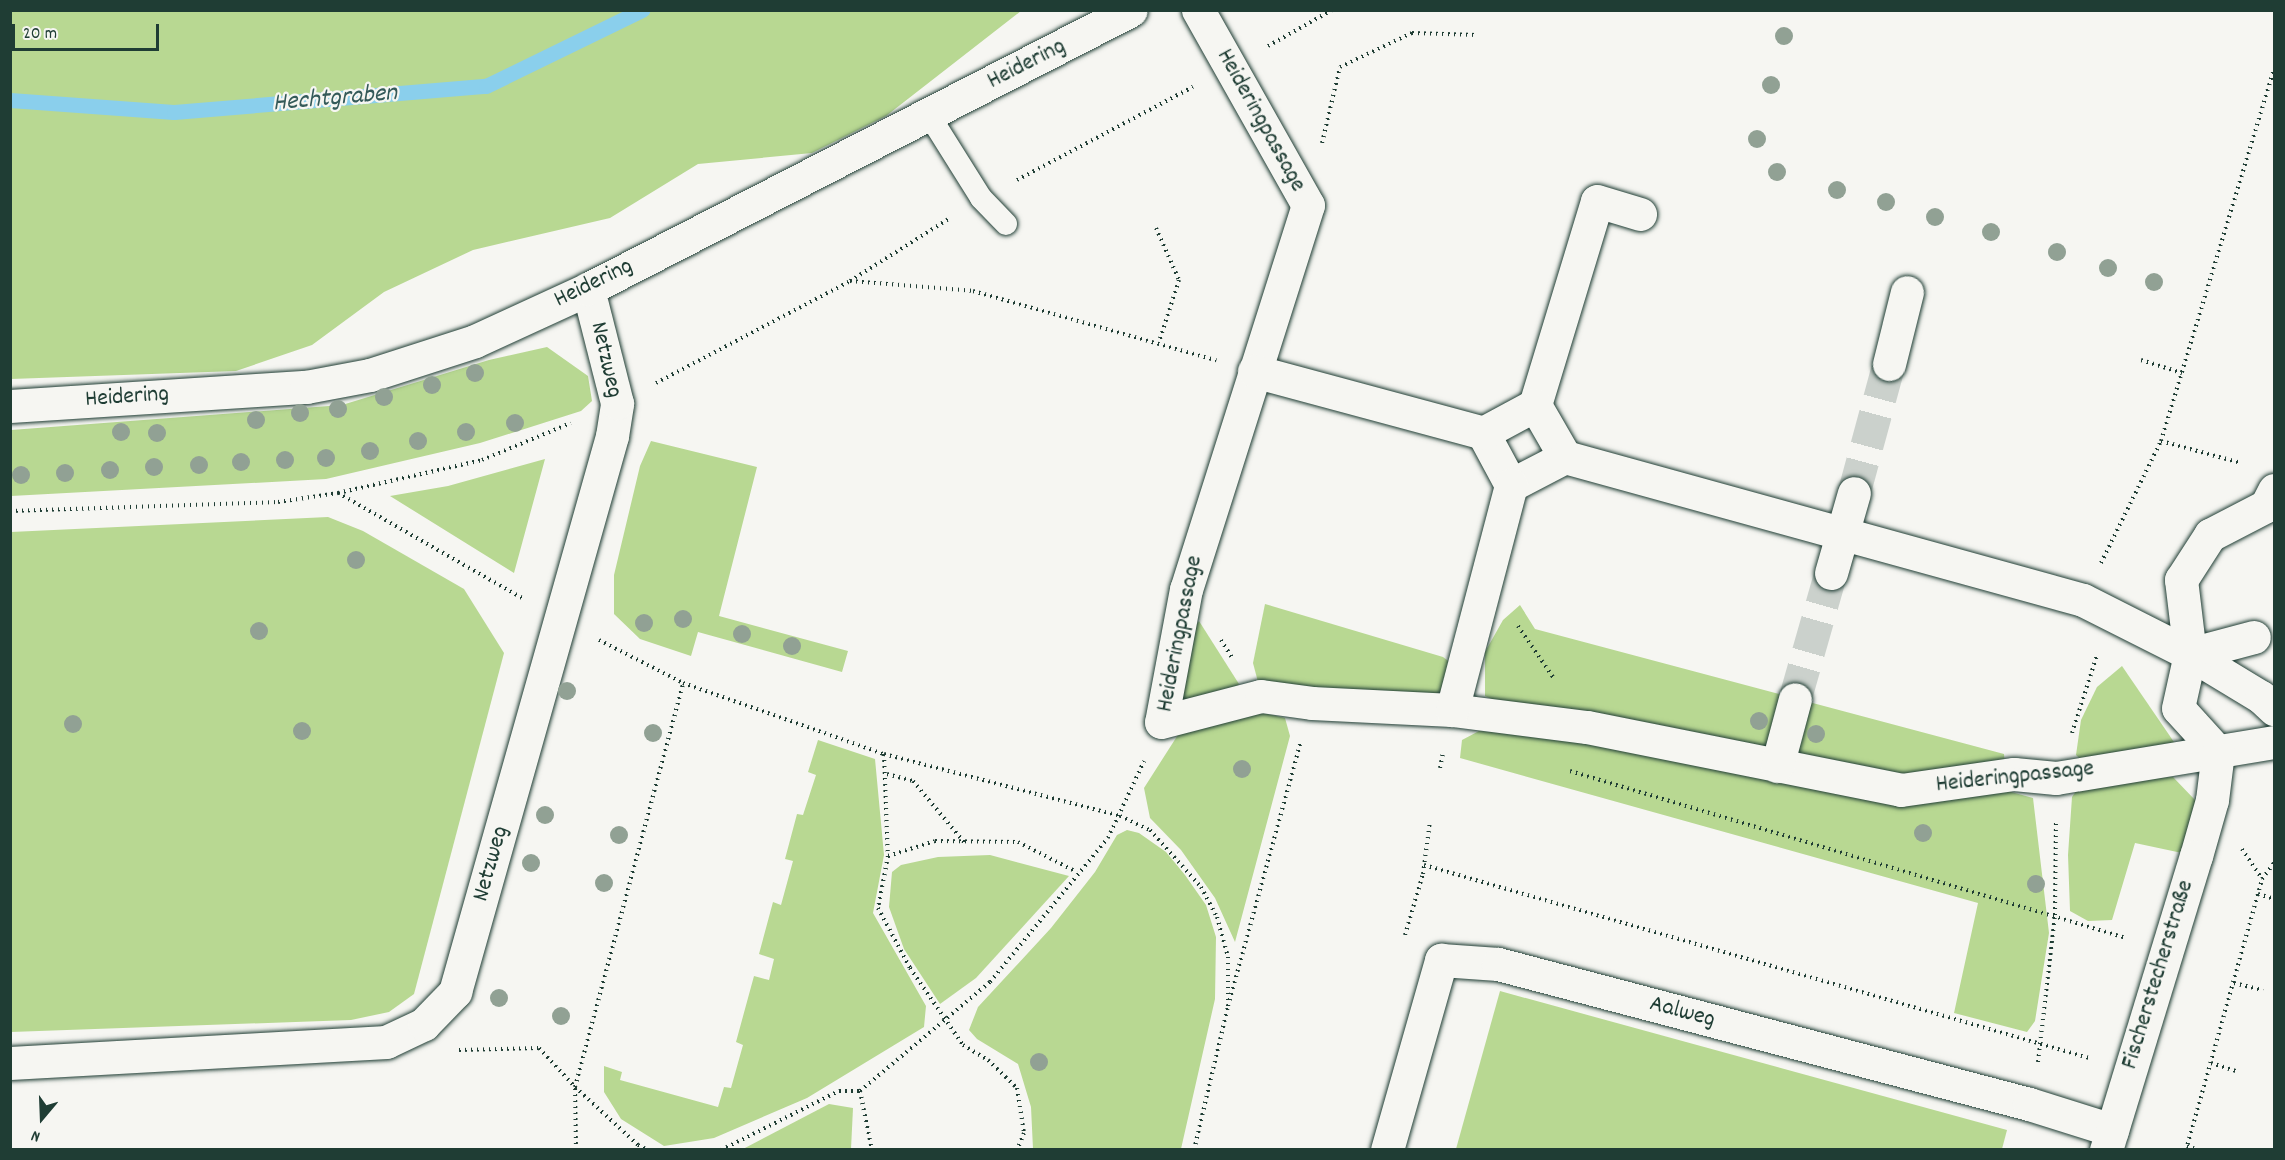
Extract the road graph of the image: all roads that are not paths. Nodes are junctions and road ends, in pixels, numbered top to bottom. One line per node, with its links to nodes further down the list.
1 (1131, 10): 3 (street, Heidering)
2 (1198, 10): 9 (street, Heideringpassage)
3 (929, 115): 5 (lane); 6 (street, Heidering)
4 (1640, 214): 10 (street)
5 (1006, 224)
6 (588, 289): 11 (street, Heidering); 27 (street, Netzweg)
7 (1907, 292): 8 (street)
8 (1889, 364)
9 (1254, 371): 12 (street); 23 (street, Heideringpassage)
10 (1535, 405): 12 (street); 13 (street)
11 (10, 406)
12 (1483, 433): 14 (street)
13 (1565, 457): 14 (street); 17 (street)
14 (1511, 485): 23 (street)
15 (2274, 490): 20 (street)
16 (1854, 493): 17 (street)
17 (1843, 532): 18 (street); 20 (street)
18 (1831, 573)
19 (2254, 637): 20 (street)
20 (2190, 654): 22 (street); 25 (street)
21 (1795, 699): 26 (street)
22 (2274, 709)
23 (1452, 710): 26 (street, Heideringpassage)
24 (2274, 742): 25 (street, Heideringpassage)
25 (2218, 752): 26 (street, Heideringpassage); 28 (street, Fischerstecherstraße)
26 (1777, 766)
27 (10, 1063)
28 (2109, 1140): 29 (street, Aalweg)
29 (1387, 1149)

